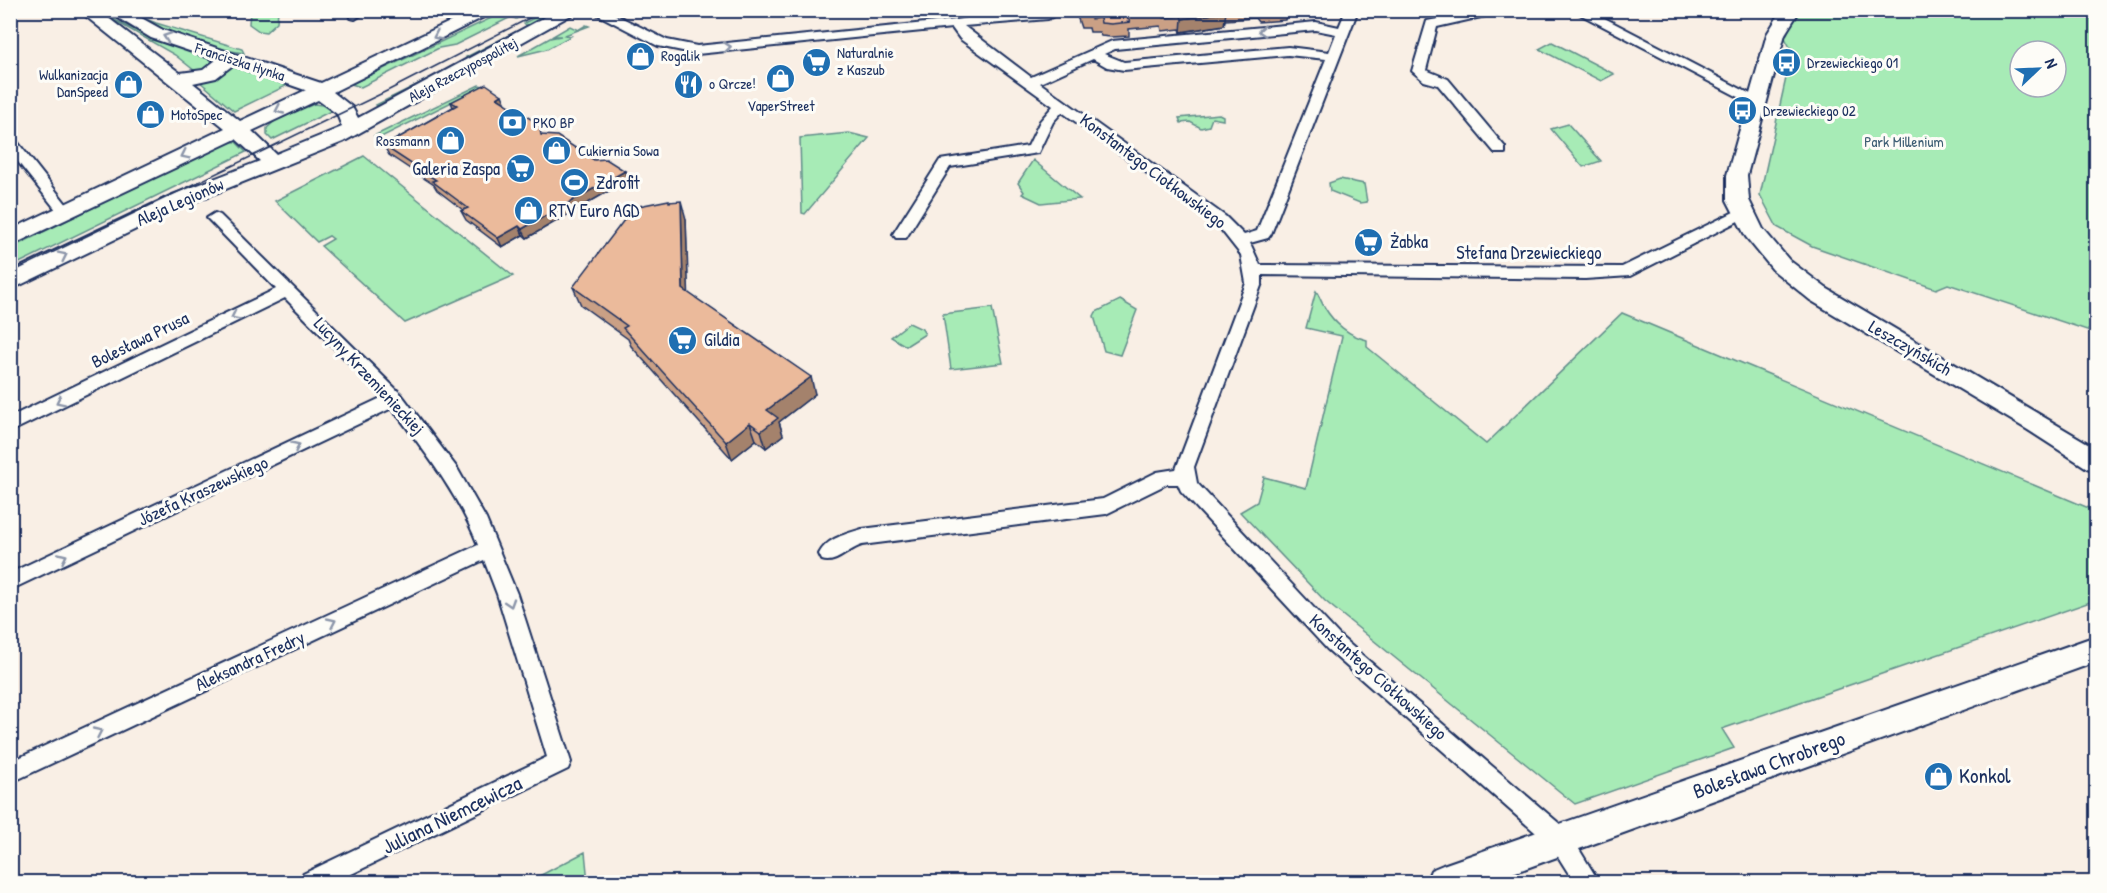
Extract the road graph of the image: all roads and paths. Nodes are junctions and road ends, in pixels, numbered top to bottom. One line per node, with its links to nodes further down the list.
1 (86, 10): 19 (main road)
2 (113, 10): 18 (main road, Franciszka Hynka, one-way to 2)
3 (490, 10): 21 (main road, one-way to 21)
4 (572, 10): 25 (main road, Aleja Rzeczypospolitej)
5 (595, 10): 13 (street, one-way to 13)
6 (1059, 10): 12 (street)
7 (1312, 10): 14 (street)
8 (1352, 10): 15 (street)
9 (1506, 10): 27 (street)
10 (1578, 10): 22 (street)
11 (1791, 10): 22 (main road, Leszczyńskich)
12 (988, 15): 13 (street)
13 (955, 24): 20 (street, Konstantego Ciołkowskiego)
14 (1321, 26): 15 (street); 16 (street, one-way to 16)
15 (1344, 32): 17 (street)
16 (1094, 52): 17 (street); 20 (street)
17 (1334, 56): 34 (street)
18 (225, 58): 19 (main road); 21 (main road, Franciszka Hynka)
19 (178, 79): 24 (main road)
20 (1029, 83): 23 (street, Konstantego Ciołkowskiego)
21 (321, 90): 24 (main road, one-way to 24); 25 (main road, Franciszka Hynka)
22 (1757, 101): 30 (main road, Leszczyńskich)
23 (1062, 105): 32 (street, Konstantego Ciołkowskiego); 34 (street, Konstantego Ciołkowskiego)
24 (237, 129): 28 (main road); 29 (main road, one-way to 29)
25 (353, 129): 28 (main road, Aleja Legionów)
26 (10, 142): 29 (street)
27 (1500, 150)
28 (274, 163): 36 (main road, Aleja Legionów, one-way to 28)
29 (66, 213): 33 (main road)
30 (1743, 213): 35 (street, Stefana Drzewieckiego); 40 (main road, Leszczyńskich)
31 (215, 218): 37 (street, Lucyny Krzemienieckiej)
32 (901, 234)
33 (10, 239)
34 (1241, 242): 35 (street, Konstantego Ciołkowskiego)
35 (1255, 270): 41 (street)
36 (10, 282)
37 (288, 290): 38 (street, Lucyny Krzemienieckiej); 39 (street, Bolesława Prusa, one-way to 39)
38 (395, 399): 42 (street, Lucyny Krzemienieckiej); 44 (street, Józefa Kraszewskiego, one-way to 38)
39 (10, 425)
40 (2097, 461)
41 (1184, 476): 43 (street); 48 (street, Konstantego Ciołkowskiego)
42 (489, 549): 46 (street, Lucyny Krzemienieckiej, one-way to 46); 47 (street, Aleksandra Fredry, one-way to 42)
43 (829, 554)
44 (10, 582)
45 (2097, 649): 48 (main road, Bolesława Chrobrego)
46 (560, 762): 49 (street, Juliana Niemcewicza)
47 (10, 772)
48 (1560, 839): 50 (main road, Bolesława Chrobrego); 51 (street, Konstantego Ciołkowskiego)
49 (311, 882)
50 (1443, 882)
51 (1587, 882)

